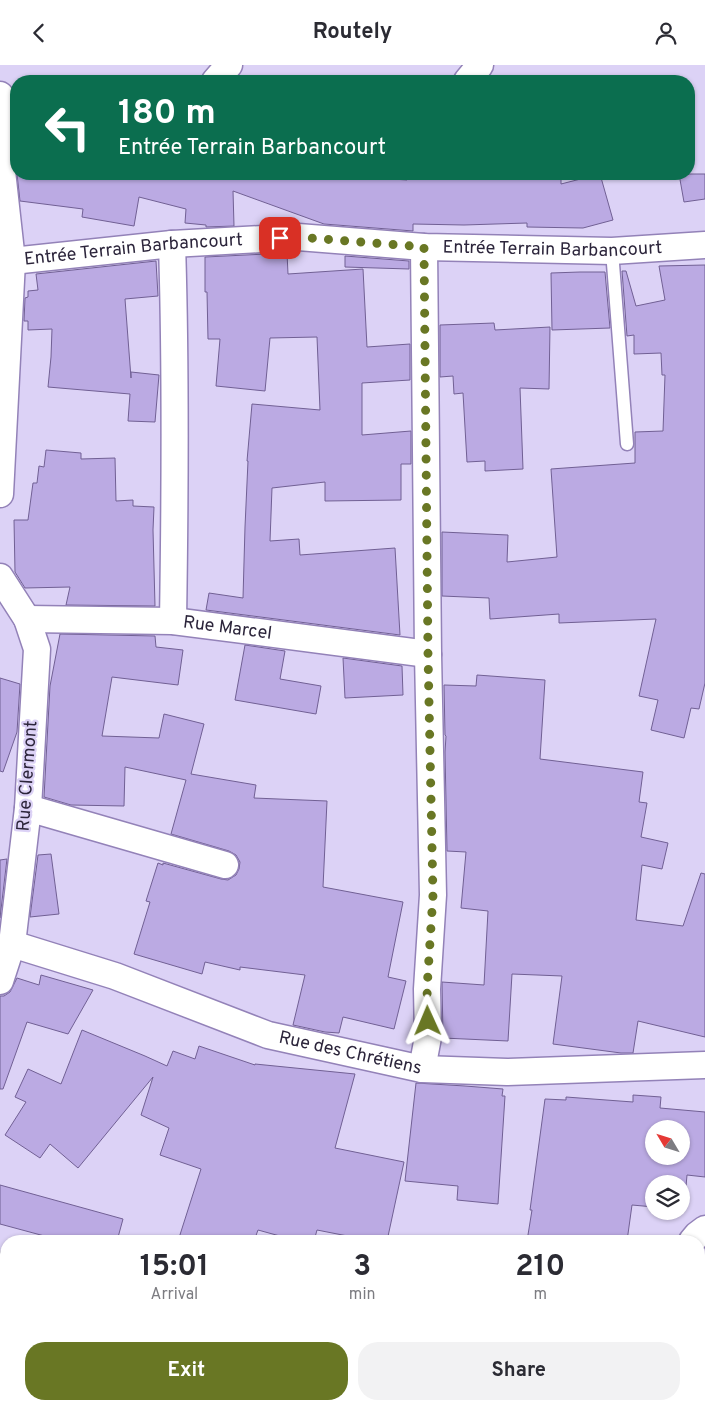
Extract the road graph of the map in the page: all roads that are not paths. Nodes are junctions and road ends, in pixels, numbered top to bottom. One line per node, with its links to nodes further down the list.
1 (229, 65): 3 (street)
2 (480, 65): 4 (street)
3 (220, 75)
4 (472, 75)
5 (0, 95): 10 (street)
6 (172, 244): 8 (street, Entrée Terrain Barbancourt); 10 (street, Entrée Terrain Barbancourt); 15 (street)
7 (705, 245): 9 (street, Entrée Terrain Barbancourt)
8 (424, 247): 9 (street, Entrée Terrain Barbancourt); 16 (street)
9 (612, 251): 11 (lane)
10 (12, 261): 12 (street)
11 (627, 444)
12 (0, 494)
13 (0, 577): 14 (street, Rue Clermont)
14 (27, 619): 15 (street, Rue Marcel); 17 (street, Rue Clermont)
15 (172, 621): 16 (street, Rue Marcel)
16 (428, 654): 22 (street)
17 (28, 808): 18 (street); 19 (street, Rue Clermont)
18 (225, 865)
19 (12, 944): 20 (street, Rue Clermont); 22 (street, Rue des Chrétiens)
20 (0, 981)
21 (705, 1065): 22 (street, Rue des Chrétiens)
22 (422, 1069)

